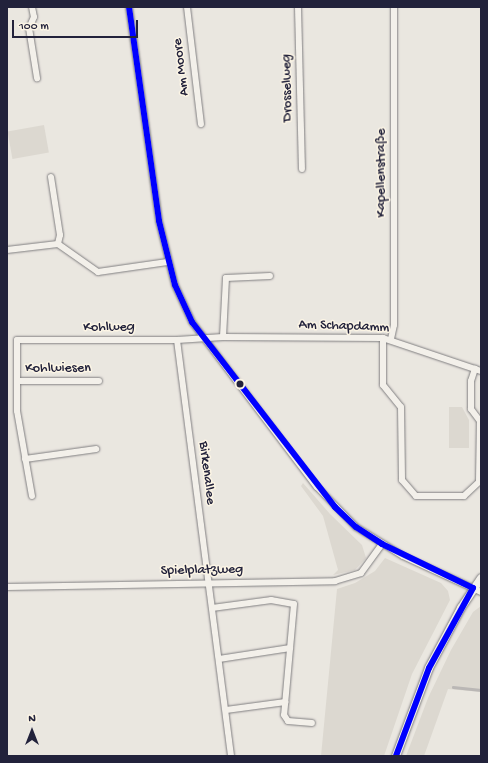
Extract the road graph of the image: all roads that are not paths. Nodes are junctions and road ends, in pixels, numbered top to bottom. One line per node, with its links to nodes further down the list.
1 (32, 7): 6 (street)
2 (129, 7): 12 (street)
3 (187, 7): 7 (street, Am Moore)
4 (298, 7): 8 (street, Drosselweg)
5 (394, 7): 17 (street, Kapellenstraße)
6 (37, 78)
7 (201, 124)
8 (302, 169)
9 (51, 177): 10 (street)
10 (58, 244): 11 (street); 12 (street)
11 (7, 250)
12 (167, 262): 15 (street)
13 (270, 276): 14 (street)
14 (223, 337): 15 (street, Am Schapdamm); 16 (street, Am Schapdamm)
15 (201, 338): 19 (street, Kohlweg); 26 (street)
16 (383, 338): 17 (street, Am Schapdamm); 20 (street)
17 (391, 339): 20 (street, Am Schapdamm)
18 (17, 340): 19 (street, Kohlweg); 21 (street, Kohlwiesen)
19 (177, 340): 28 (street, Birkenallee)
20 (479, 369)
21 (17, 381): 22 (street, Kohlwiesen); 24 (street, Kohlwiesen)
22 (99, 381)
23 (96, 449): 24 (street)
24 (25, 459): 25 (street, Kohlwiesen)
25 (32, 496)
26 (382, 544): 28 (street, Spielplatzweg); 30 (street)
27 (481, 578): 30 (street)
28 (208, 582): 29 (street, Spielplatzweg); 31 (street, Birkenallee)
29 (7, 587)
30 (477, 590): 38 (street)
31 (212, 608): 32 (street); 33 (street, Birkenallee)
32 (290, 648): 33 (street); 34 (street)
33 (219, 659): 35 (street, Birkenallee)
34 (285, 702): 35 (street); 36 (street)
35 (226, 710): 37 (street, Birkenallee)
36 (312, 723)
37 (231, 756)
38 (396, 756)

